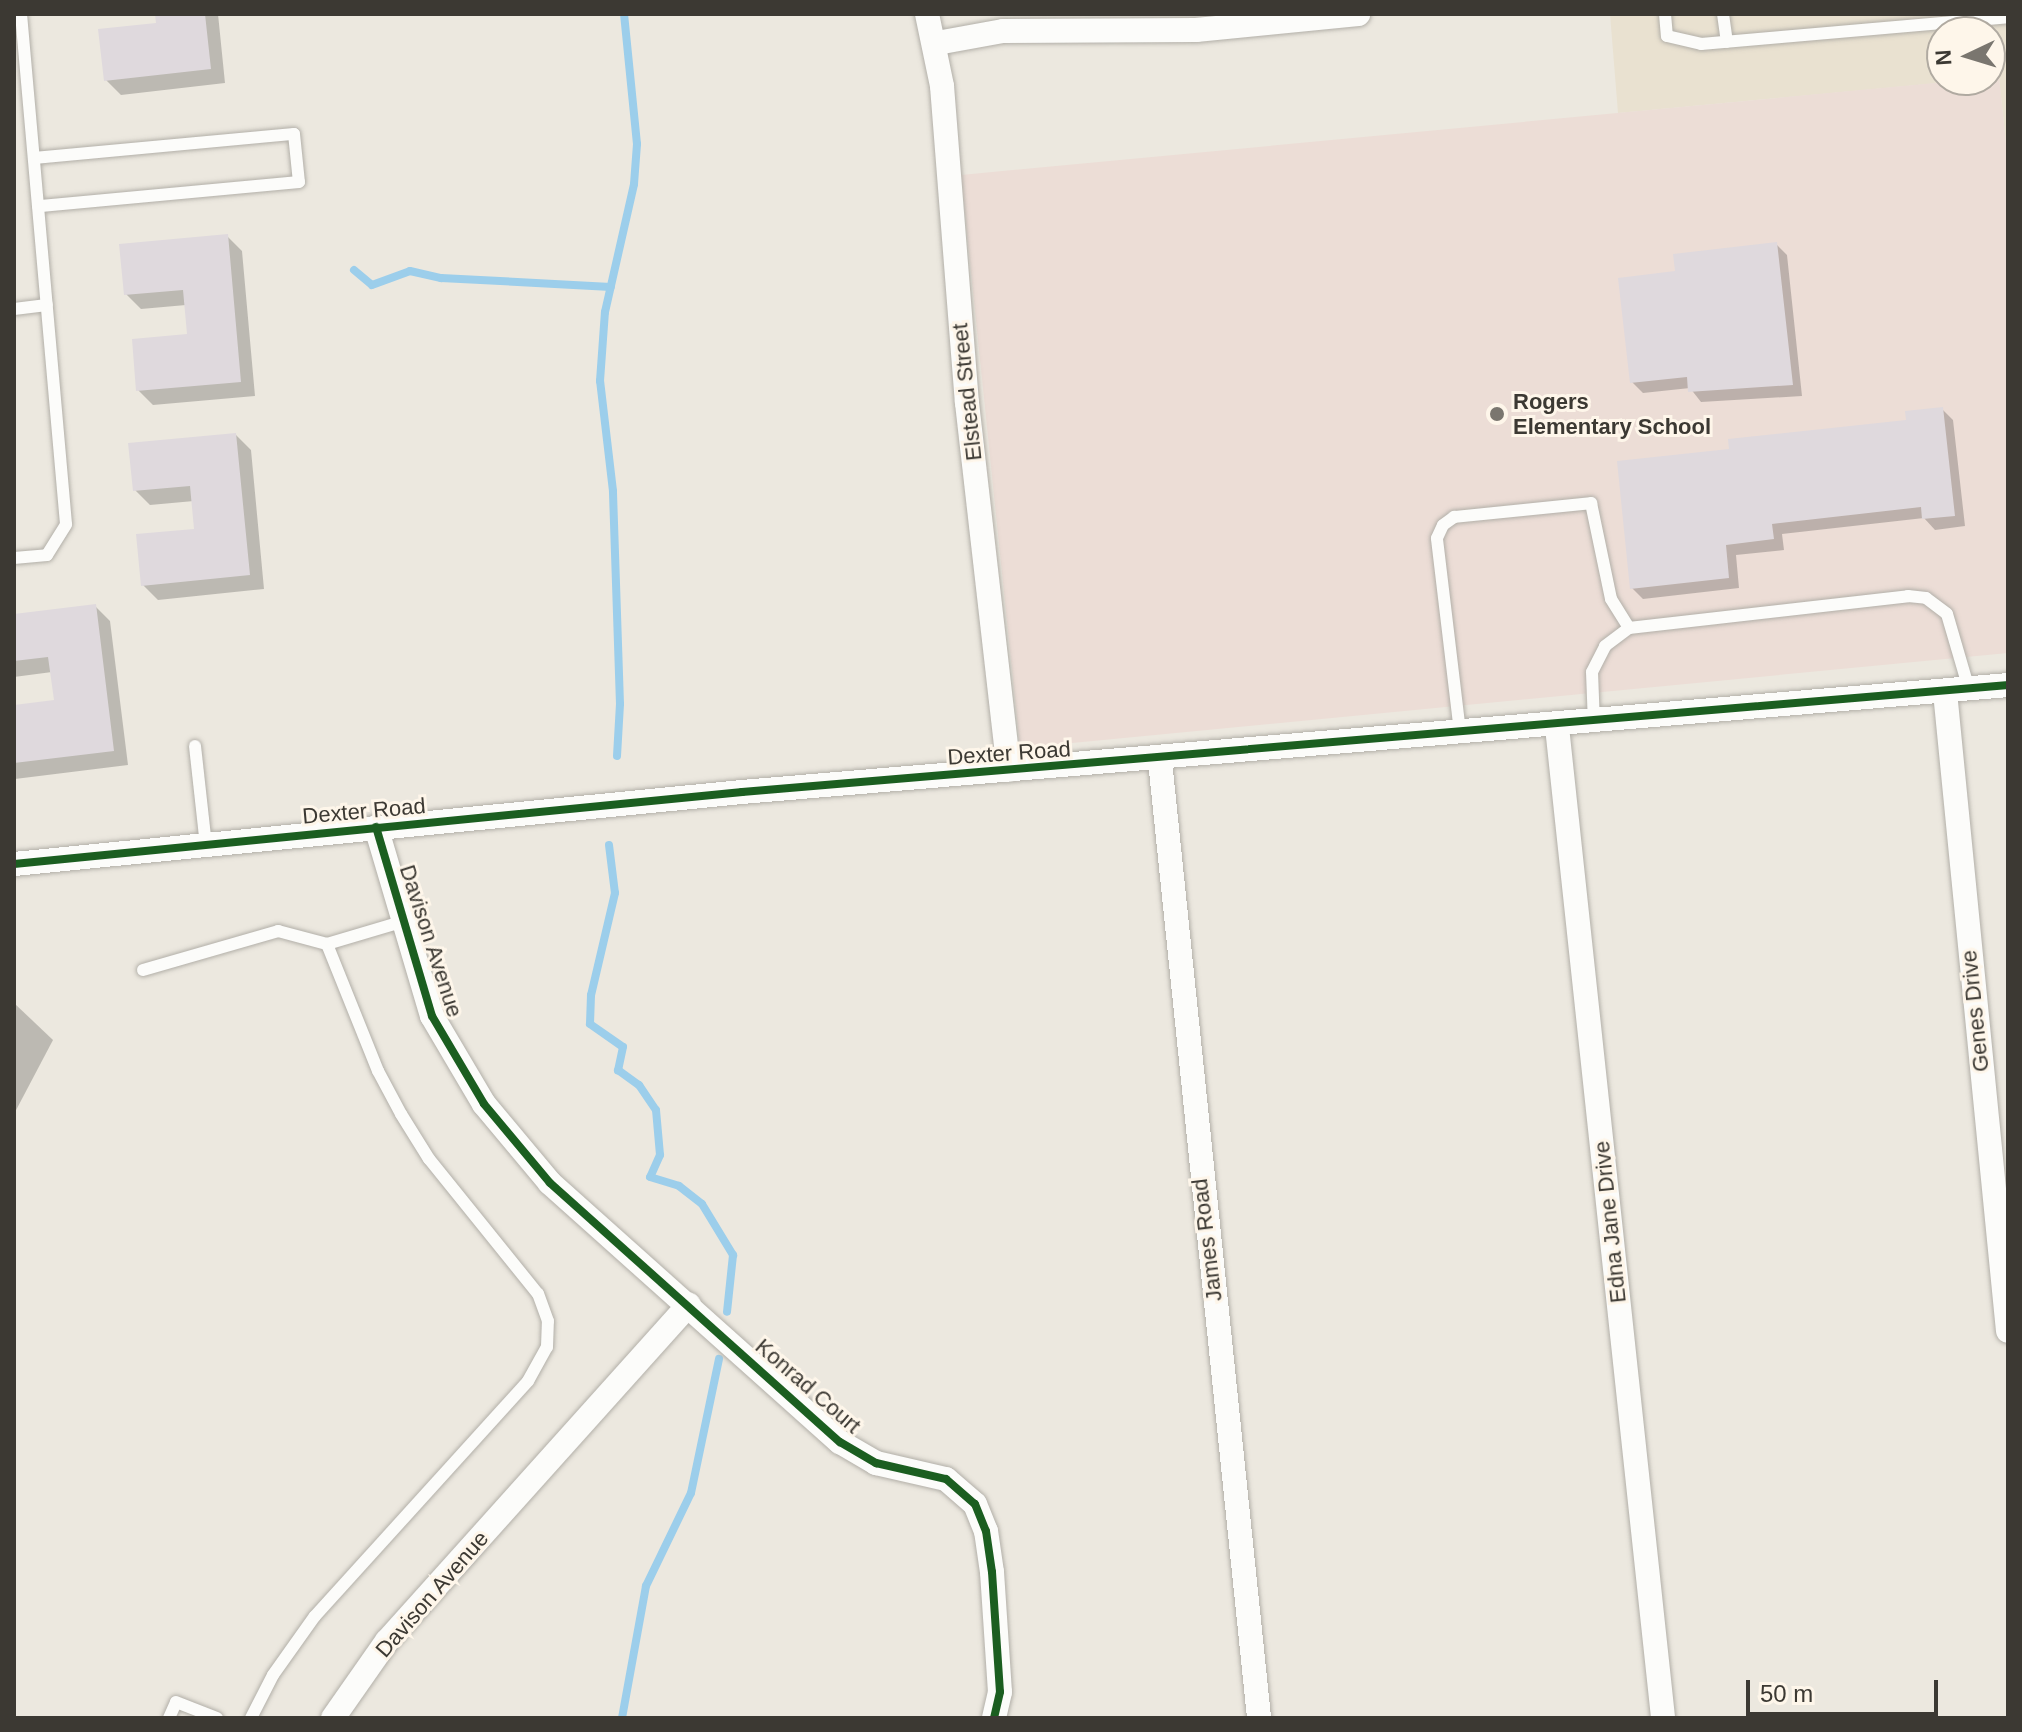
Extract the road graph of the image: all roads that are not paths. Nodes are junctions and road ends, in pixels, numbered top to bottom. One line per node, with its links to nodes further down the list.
1 (21, 14): 10 (lane)
2 (927, 14): 9 (street, Elstead Street)
3 (1358, 14): 7 (street)
4 (1665, 14): 8 (lane)
5 (1723, 14): 8 (lane)
6 (2008, 17): 8 (lane)
7 (1094, 21): 9 (street)
8 (1727, 42)
9 (937, 43): 24 (street, Elstead Street)
10 (20, 76): 11 (lane)
11 (34, 158): 12 (lane); 12 (lane)
12 (38, 206): 13 (lane)
13 (47, 305): 14 (lane); 15 (lane)
14 (14, 309)
15 (14, 558)
16 (1629, 628): 18 (lane); 19 (lane); 21 (lane)
17 (2008, 685): 18 (street, Dexter Road)
18 (1957, 690): 19 (street, Dexter Road); 32 (street, Genes Drive)
19 (1594, 724): 20 (street, Dexter Road)
20 (1557, 727): 21 (street, Dexter Road); 39 (street, Edna Jane Drive)
21 (1460, 735): 23 (street, Dexter Road)
22 (195, 746): 26 (lane)
23 (1160, 761): 24 (street, Dexter Road); 38 (street, James Road)
24 (1009, 770): 25 (street, Dexter Road)
25 (376, 827): 26 (street, Dexter Road); 28 (street, Davison Avenue)
26 (206, 845): 27 (street, Dexter Road)
27 (14, 864)
28 (404, 921): 29 (lane); 31 (street, Davison Avenue)
29 (327, 944): 30 (lane); 35 (lane)
30 (143, 970)
31 (689, 1305): 36 (street, Davison Avenue); 37 (street, Konrad Court)
32 (2008, 1331)
33 (169, 1718): 34 (lane)
34 (217, 1718)
35 (251, 1718)
36 (333, 1718)
37 (994, 1718)
38 (1259, 1718)
39 (1663, 1718)

